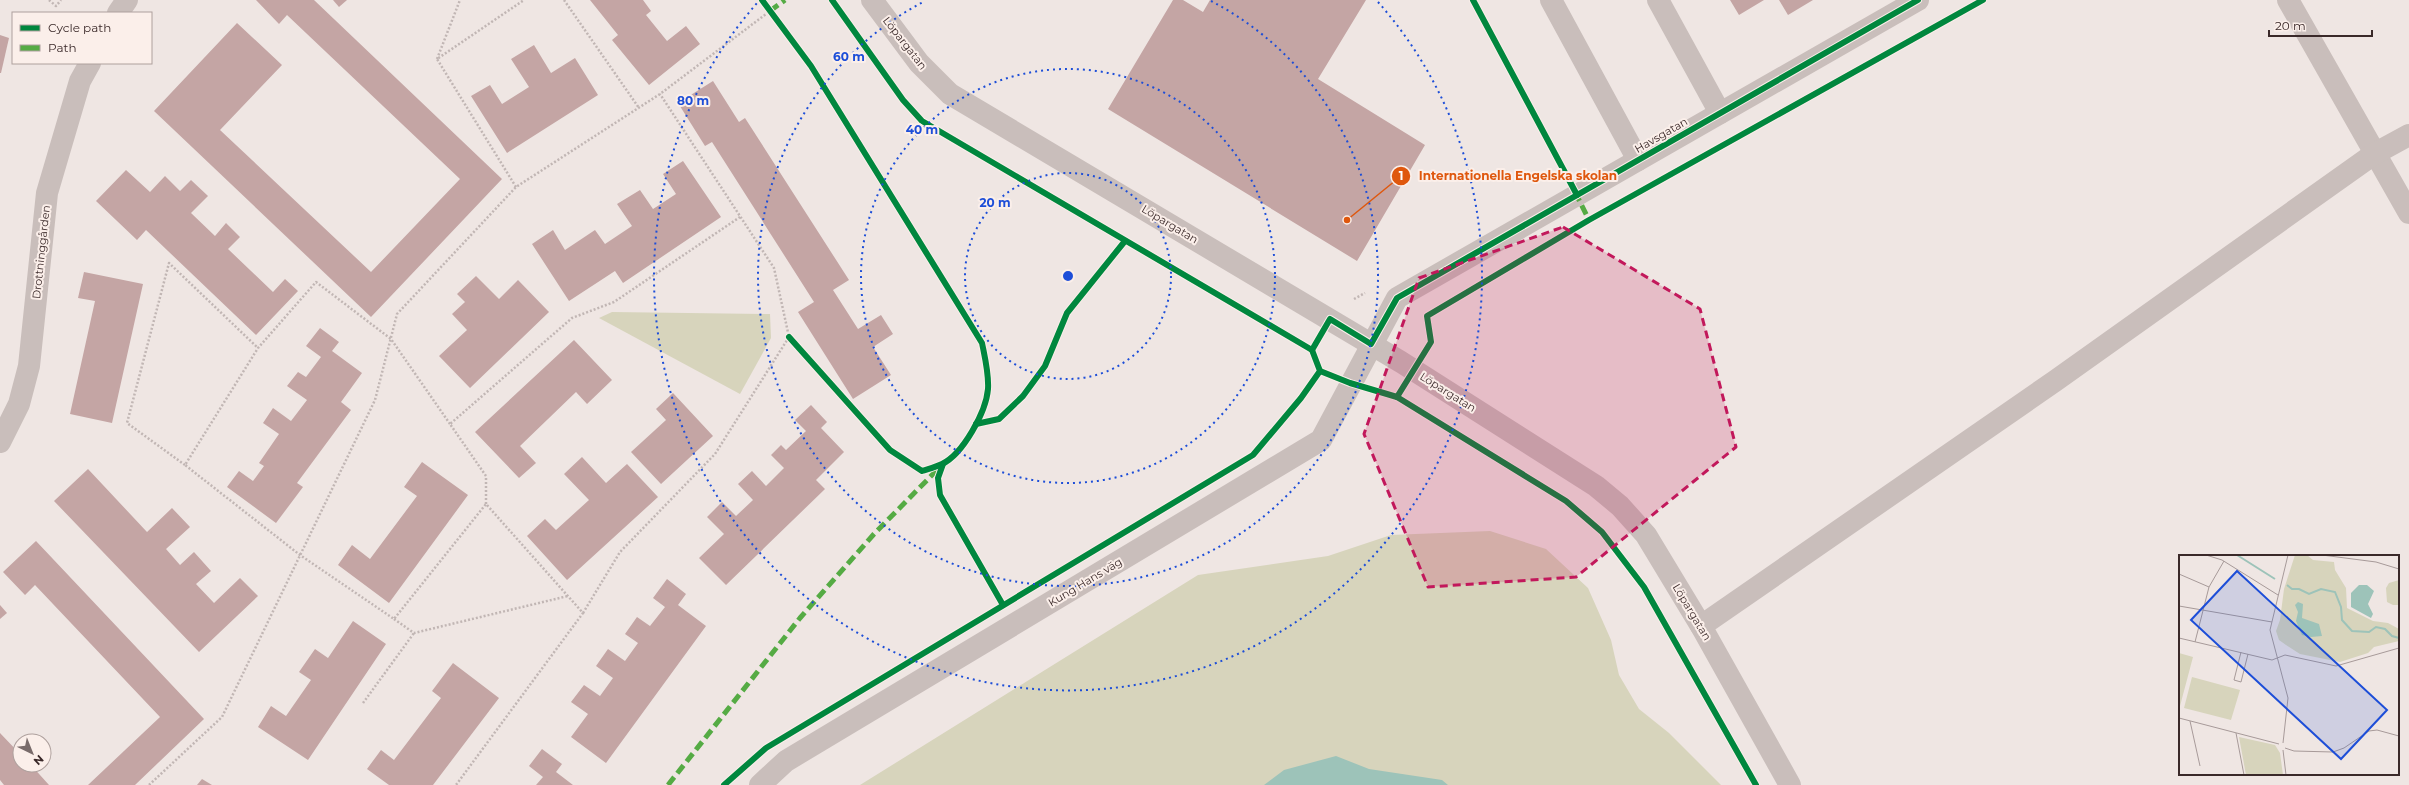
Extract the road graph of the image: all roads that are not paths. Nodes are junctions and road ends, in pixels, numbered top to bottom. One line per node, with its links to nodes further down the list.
1 (127, 0): 7 (street)
2 (872, 0): 14 (street, Löpargatan)
3 (1551, 0): 12 (street)
4 (1658, 0): 9 (street)
5 (1918, 0): 9 (street, Havsgatan)
6 (2288, 0): 11 (street)
7 (119, 12)
8 (89, 64): 15 (street, Drottninggården)
9 (1720, 113): 12 (street, Havsgatan)
10 (2409, 135): 11 (street)
11 (2374, 154): 13 (street); 16 (street)
12 (1638, 160): 14 (street, Havsgatan)
13 (2409, 213)
14 (1371, 344): 16 (street, Löpargatan); 17 (street, Kung Hans väg)
15 (0, 442)
16 (1701, 626): 18 (street, Löpargatan)
17 (760, 785)
18 (1790, 785)

